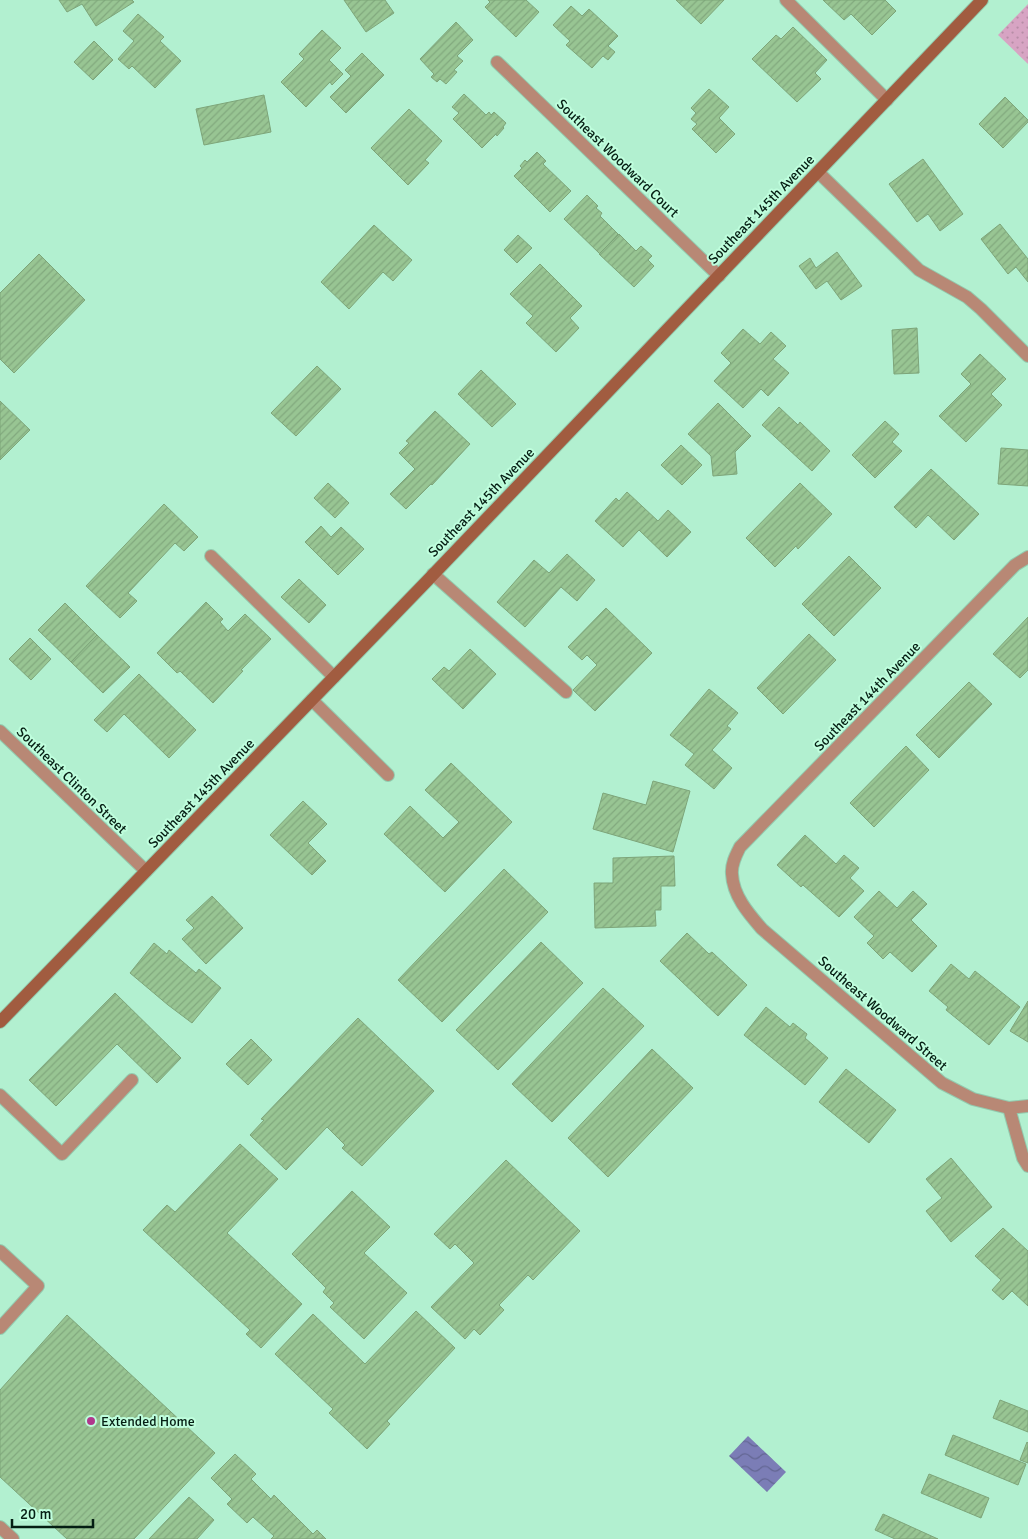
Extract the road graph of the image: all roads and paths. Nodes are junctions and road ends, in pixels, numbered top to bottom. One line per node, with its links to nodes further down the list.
1 (786, 0): 4 (street)
2 (982, 0): 4 (street, Southeast 145th Avenue)
3 (497, 62): 6 (street, Southeast Woodward Court)
4 (886, 100): 5 (street, Southeast 145th Avenue)
5 (818, 172): 6 (street, Southeast 145th Avenue); 7 (street)
6 (719, 276): 10 (street, Southeast 145th Avenue)
7 (1028, 356)
8 (210, 556): 11 (street)
9 (1028, 557): 16 (street, Southeast 144th Avenue)
10 (433, 574): 11 (street, Southeast 145th Avenue); 12 (street)
11 (334, 677): 13 (street, Southeast 145th Avenue)
12 (566, 692)
13 (312, 700): 15 (street); 17 (street, Southeast 145th Avenue)
14 (0, 731): 17 (street, Southeast Clinton Street)
15 (388, 774)
16 (734, 861): 22 (street, Southeast Woodward Street)
17 (146, 871): 18 (street, Southeast 145th Avenue)
18 (0, 1022)
19 (132, 1080): 20 (street)
20 (0, 1095)
21 (1028, 1106): 22 (street)
22 (1009, 1108): 23 (street)
23 (1028, 1166)
24 (0, 1251): 25 (street)
25 (0, 1328)
26 (0, 1527): 27 (street)
27 (13, 1539)

